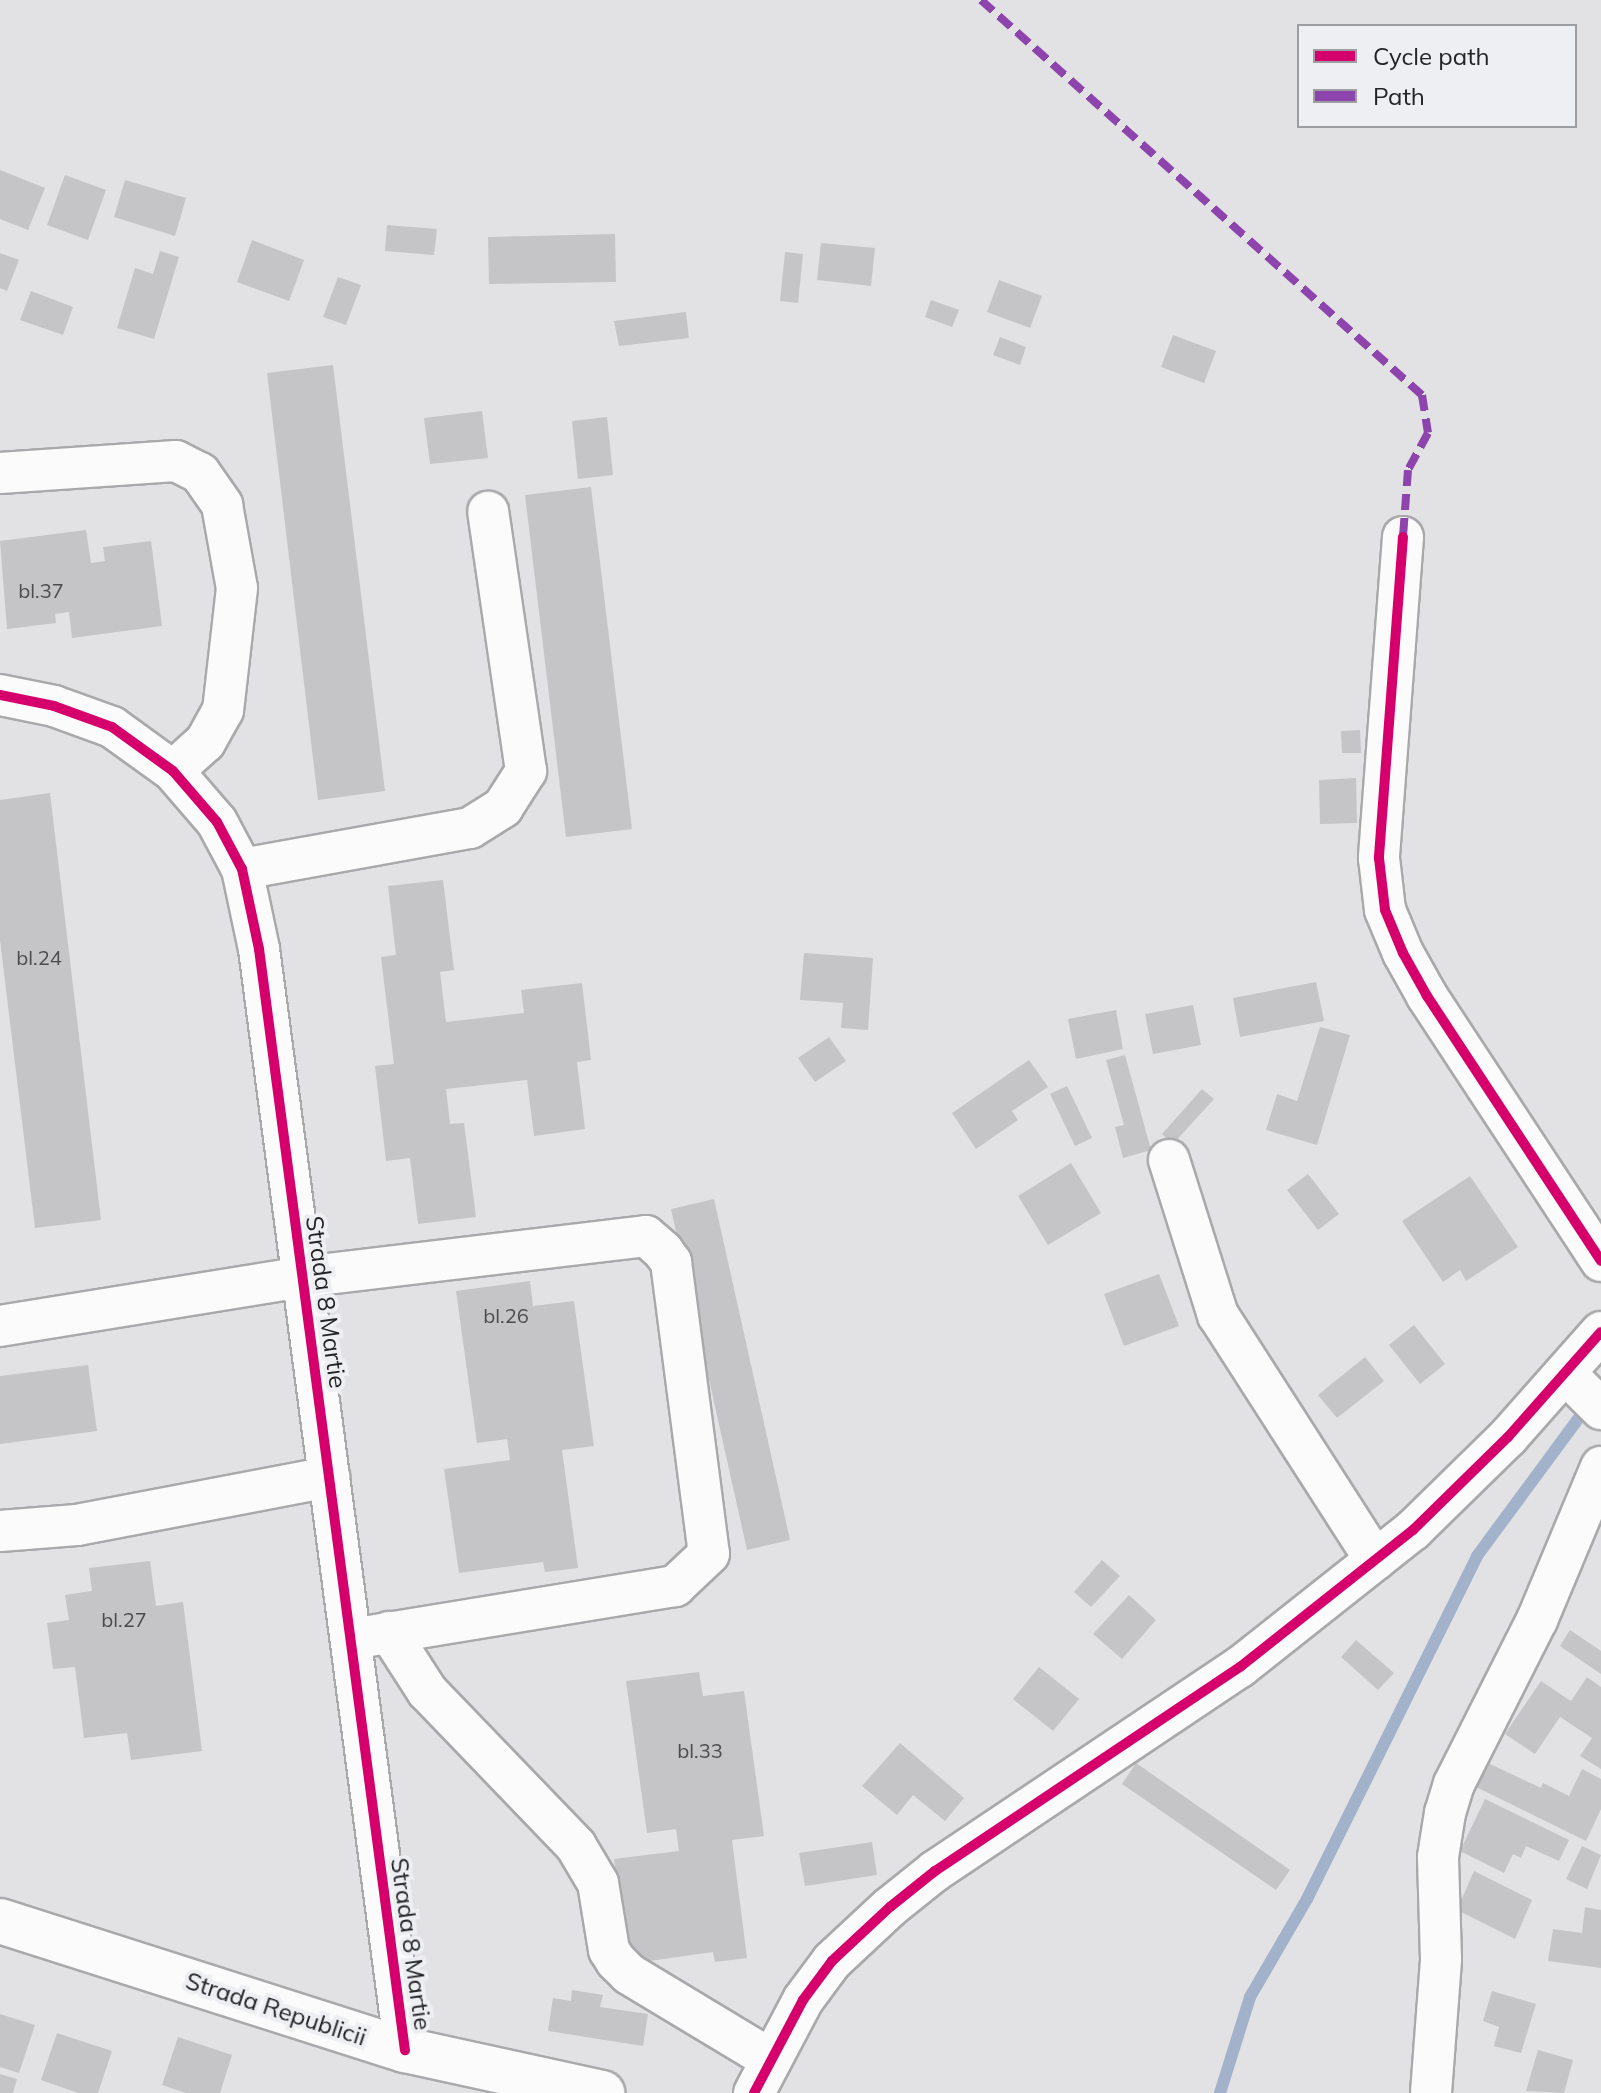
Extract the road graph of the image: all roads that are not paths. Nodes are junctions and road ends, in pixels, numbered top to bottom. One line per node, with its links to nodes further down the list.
1 (0, 473): 5 (street)
2 (488, 512): 6 (street)
3 (1403, 537): 8 (street)
4 (0, 695): 5 (street, Strada 8 Martie)
5 (173, 771): 6 (street, Strada 8 Martie)
6 (242, 869): 9 (street, Strada 8 Martie)
7 (1169, 1160): 17 (street)
8 (1601, 1261)
9 (302, 1277): 10 (street); 15 (street, Strada 8 Martie); 18 (street)
10 (0, 1326)
11 (1601, 1332): 12 (street)
12 (1568, 1376): 13 (street); 17 (street)
13 (1601, 1409)
14 (1601, 1467): 23 (street)
15 (329, 1477): 16 (street); 18 (street, Strada 8 Martie)
16 (0, 1531)
17 (1375, 1560): 21 (street)
18 (370, 1636): 20 (street, Strada 8 Martie); 21 (street)
19 (0, 1921): 20 (main road, Strada Republicii)
20 (405, 2050): 22 (main road, Strada Republicii)
21 (762, 2076)
22 (602, 2093)
23 (1431, 2093)

